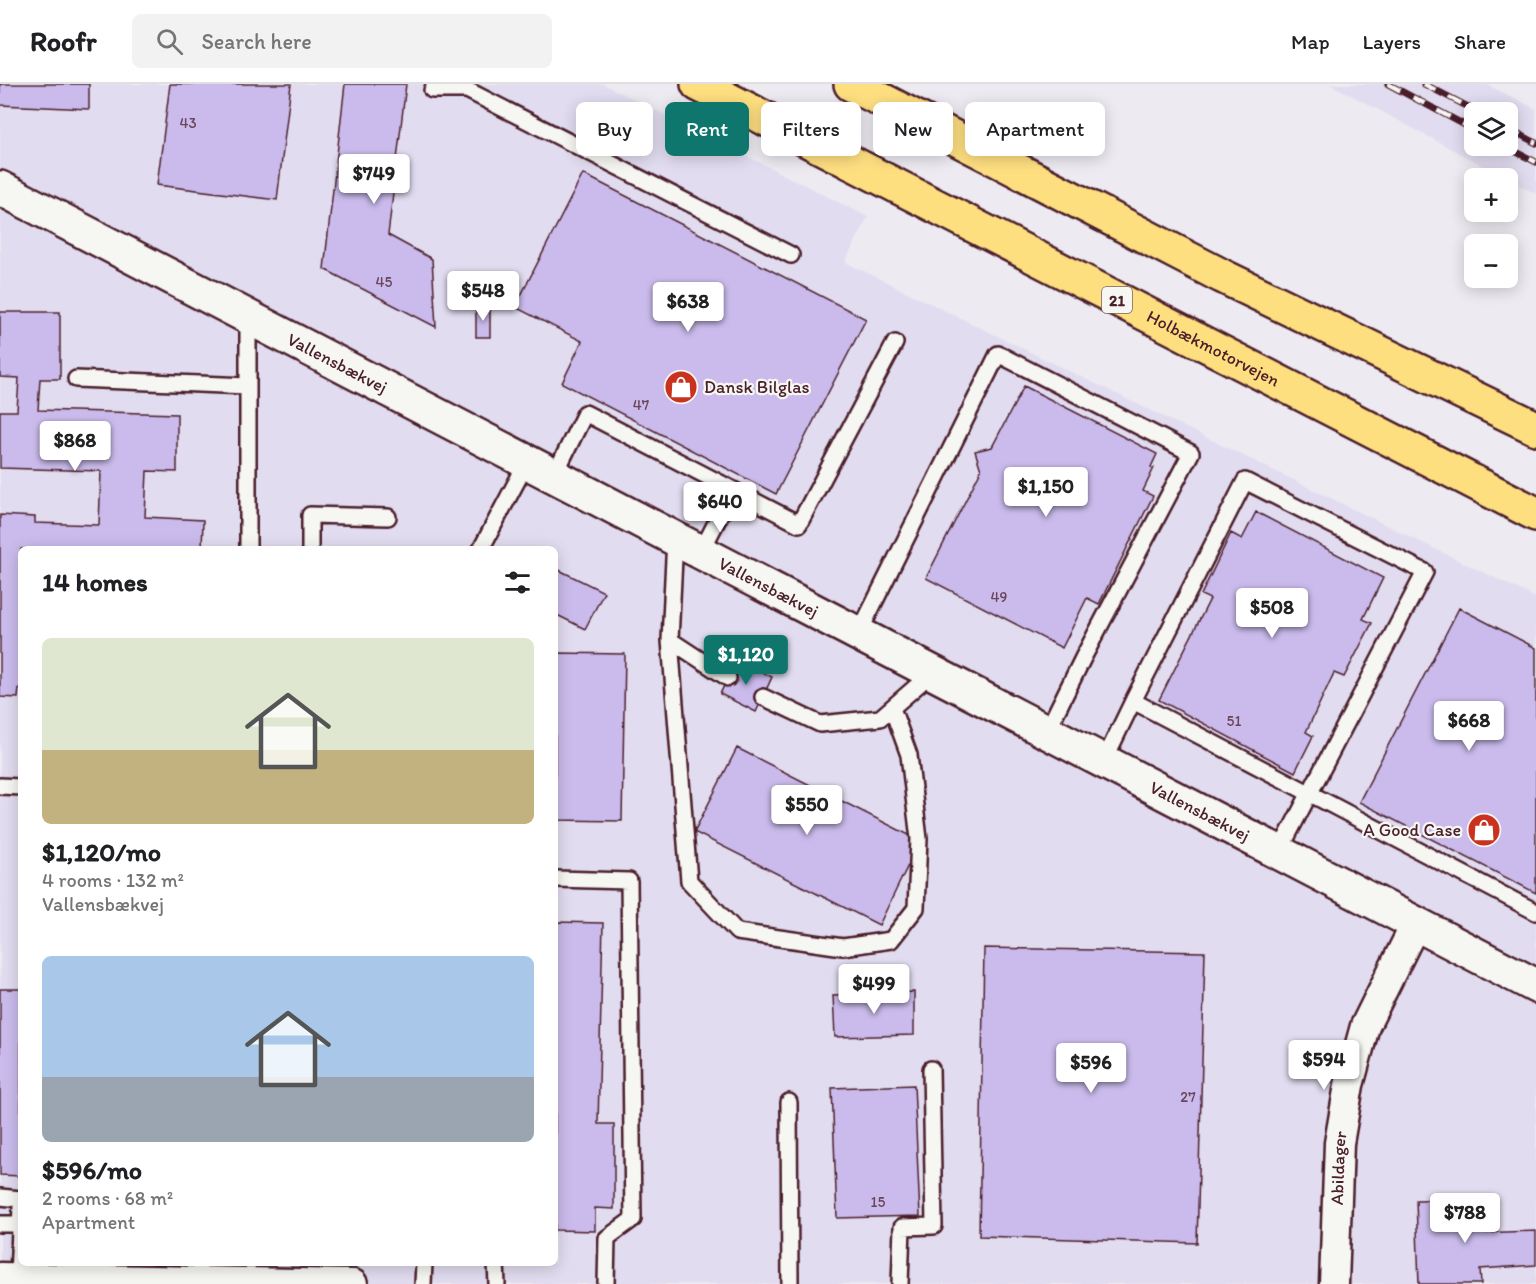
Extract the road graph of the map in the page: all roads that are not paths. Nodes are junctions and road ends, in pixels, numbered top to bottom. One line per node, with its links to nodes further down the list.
1 (698, 84): 13 (highway, Holbækmotorvejen / 21)
2 (851, 84): 10 (highway)
3 (432, 90): 5 (lane)
4 (0, 188): 6 (street, Vallensbækvej)
5 (791, 255)
6 (248, 316): 9 (lane); 11 (street, Vallensbækvej)
7 (894, 343): 12 (lane)
8 (76, 379): 9 (lane)
9 (248, 386): 16 (lane)
10 (1536, 428)
11 (541, 469): 12 (lane); 15 (street, Vallensbækvej); 18 (lane)
12 (733, 490): 15 (lane)
13 (1536, 514)
14 (388, 517): 17 (lane)
15 (688, 545): 19 (street, Vallensbækvej); 20 (lane)
16 (248, 546)
17 (310, 546)
18 (483, 546)
19 (859, 633): 21 (street, Vallensbækvej); 26 (lane)
20 (670, 640): 22 (lane); 25 (lane)
21 (933, 672): 25 (lane); 26 (street, Vallensbækvej)
22 (728, 678)
23 (763, 697): 25 (lane)
24 (1133, 701): 27 (lane); 30 (lane); 30 (lane)
25 (892, 708)
26 (1047, 731): 27 (street, Vallensbækvej)
27 (1104, 761): 31 (street, Vallensbækvej)
28 (0, 786): 29 (lane)
29 (18, 787)
30 (1310, 794): 31 (lane); 33 (lane)
31 (1279, 852): 34 (street, Vallensbækvej)
32 (558, 879): 51 (lane)
33 (1536, 912)
34 (1416, 923): 35 (street, Vallensbækvej); 54 (street, Abildager)
35 (1536, 986)
36 (930, 1069): 53 (lane)
37 (789, 1102): 52 (lane)
38 (0, 1197): 39 (lane)
39 (18, 1199)
40 (0, 1224): 41 (lane)
41 (18, 1224)
42 (18, 1229): 46 (lane)
43 (424, 1266): 49 (lane)
44 (496, 1266): 50 (lane)
45 (101, 1276): 46 (street); 47 (street)
46 (9, 1277)
47 (281, 1283): 48 (street)
48 (353, 1284)
49 (423, 1284)
50 (497, 1284)
51 (606, 1284)
52 (790, 1284)
53 (900, 1284)
54 (1334, 1284)

